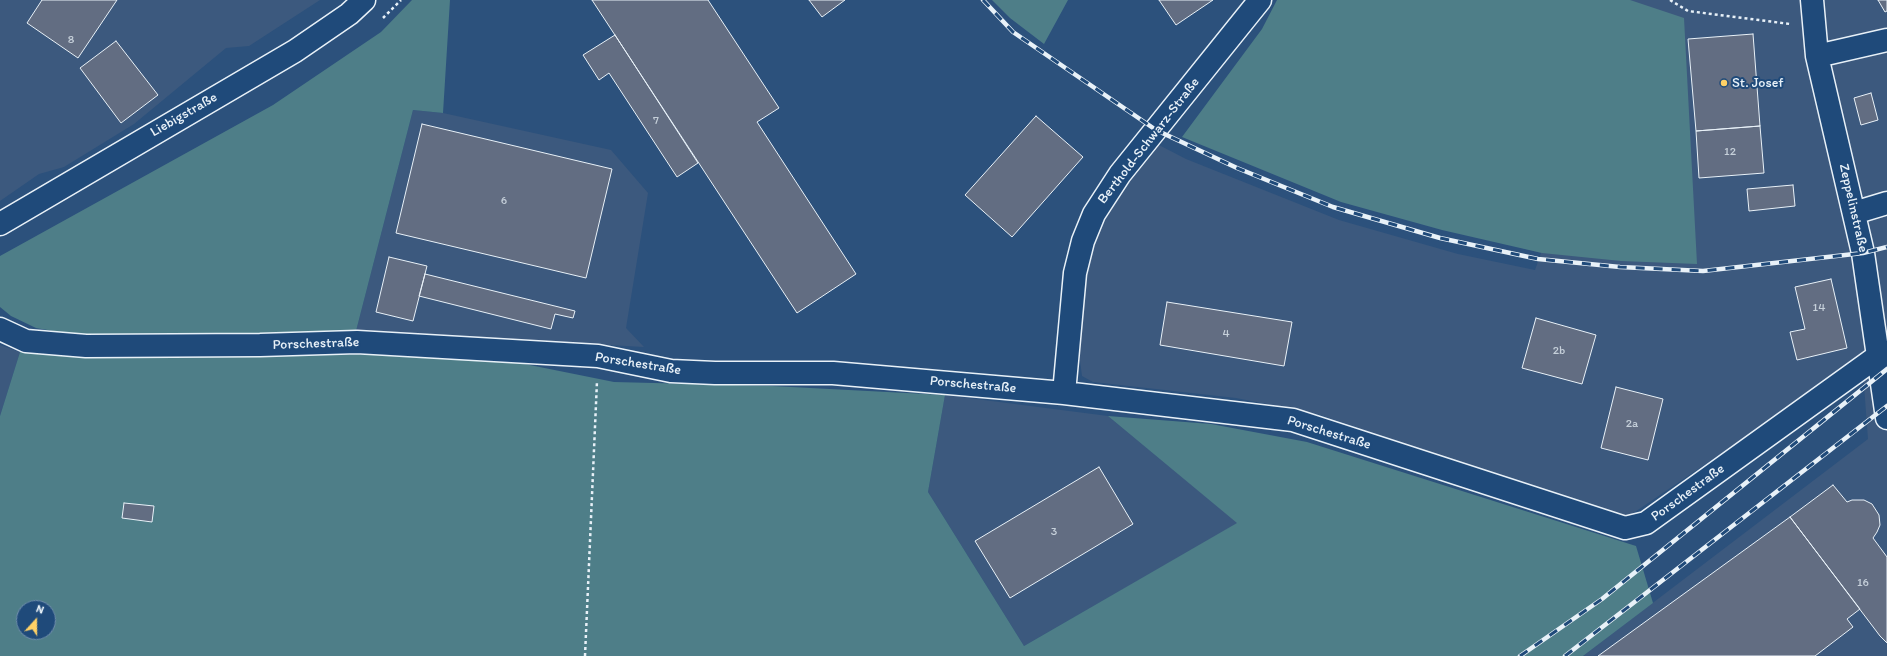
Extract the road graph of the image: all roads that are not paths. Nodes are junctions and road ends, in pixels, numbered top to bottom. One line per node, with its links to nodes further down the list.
1 (364, 0): 8 (street, Liebigstraße)
2 (1260, 0): 11 (street, Berthold-Schwarz-Straße)
3 (1812, 0): 5 (street, Zeppelinstraße)
4 (1887, 40): 5 (street)
5 (1817, 56): 7 (street, Zeppelinstraße)
6 (1887, 203): 7 (street)
7 (1854, 213): 10 (street, Zeppelinstraße)
8 (0, 224)
9 (0, 329): 11 (street, Porschestraße)
10 (1878, 356): 11 (street, Porschestraße); 12 (street, Zeppelinstraße)
11 (1064, 393)
12 (1887, 418)

